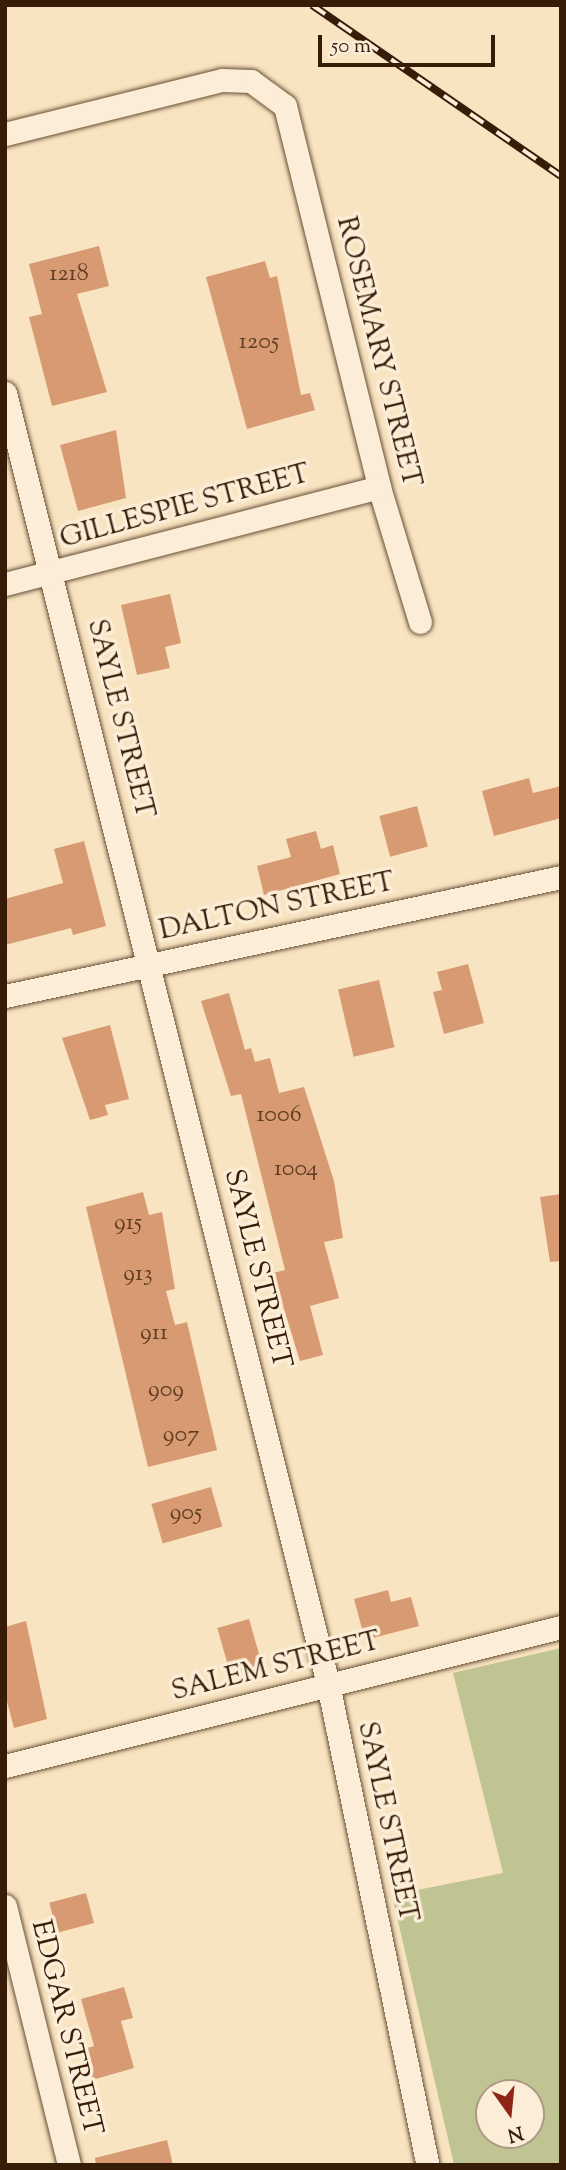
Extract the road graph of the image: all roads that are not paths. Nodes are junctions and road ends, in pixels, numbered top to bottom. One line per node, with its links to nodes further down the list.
1 (5, 134): 3 (street, ROSEMARY STREET)
2 (5, 393): 4 (street, SAYLE STREET)
3 (379, 487): 4 (street, GILLESPIE STREET); 6 (street, ROSEMARY STREET)
4 (52, 572): 5 (street, GILLESPIE STREET); 8 (street, SAYLE STREET)
5 (5, 584)
6 (420, 622)
7 (561, 877): 8 (street, DALTON STREET)
8 (151, 964): 9 (street, DALTON STREET); 11 (street, SAYLE STREET)
9 (5, 996)
10 (561, 1627): 11 (street, SALEM STREET)
11 (328, 1684): 12 (street, SALEM STREET); 15 (street, SAYLE STREET)
12 (5, 1766)
13 (5, 1906): 14 (street, EDGAR STREET)
14 (69, 2165)
15 (428, 2165)

